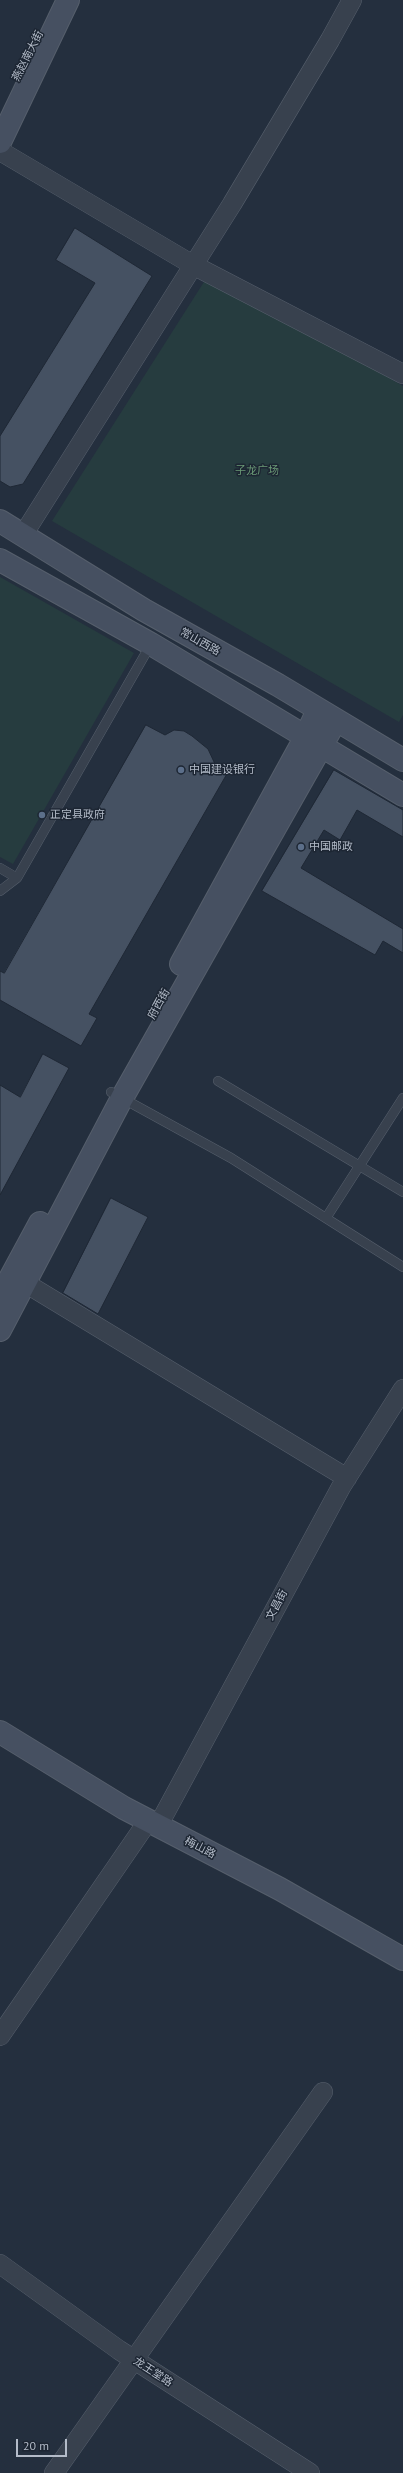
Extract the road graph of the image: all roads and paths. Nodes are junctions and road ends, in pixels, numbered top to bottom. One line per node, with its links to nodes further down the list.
1 (57, 0): 4 (main road, 燕赵南大街)
2 (68, 0): 5 (main road)
3 (352, 0): 7 (street)
4 (0, 112)
5 (0, 142)
6 (0, 151): 7 (street)
7 (193, 266): 8 (street); 10 (street)
8 (403, 374)
9 (0, 521): 10 (main road, 常山西路)
10 (22, 535): 13 (main road, 常山西路)
11 (0, 560): 12 (main road)
12 (151, 644): 14 (main road); 18 (lane)
13 (327, 716): 14 (main road, 府西街); 15 (main road, 常山西路)
14 (313, 743): 16 (main road); 21 (main road, 府西街)
15 (403, 760)
16 (403, 795)
17 (0, 868): 18 (lane)
18 (17, 878): 19 (lane)
19 (0, 891)
20 (218, 1081): 23 (lane)
21 (117, 1095): 25 (lane); 27 (main road, 府西街)
22 (403, 1098): 23 (lane)
23 (359, 1166): 24 (lane); 25 (lane)
24 (403, 1192)
25 (326, 1218): 26 (lane)
26 (403, 1267)
27 (19, 1279): 28 (main road, 府西街); 29 (main road); 31 (street)
28 (0, 1297)
29 (0, 1330)
30 (403, 1389): 31 (street, 文昌街)
31 (347, 1478): 33 (street, 文昌街)
32 (0, 1732): 33 (main road, 梅山路)
33 (153, 1824): 34 (main road, 梅山路); 35 (street, 文昌街)
34 (403, 1959)
35 (0, 2036)
36 (323, 2092): 38 (street)
37 (0, 2264): 38 (street, 龙王堂路)
38 (135, 2360): 39 (street); 40 (street, 龙王堂路)
39 (54, 2473)
40 (310, 2473)

